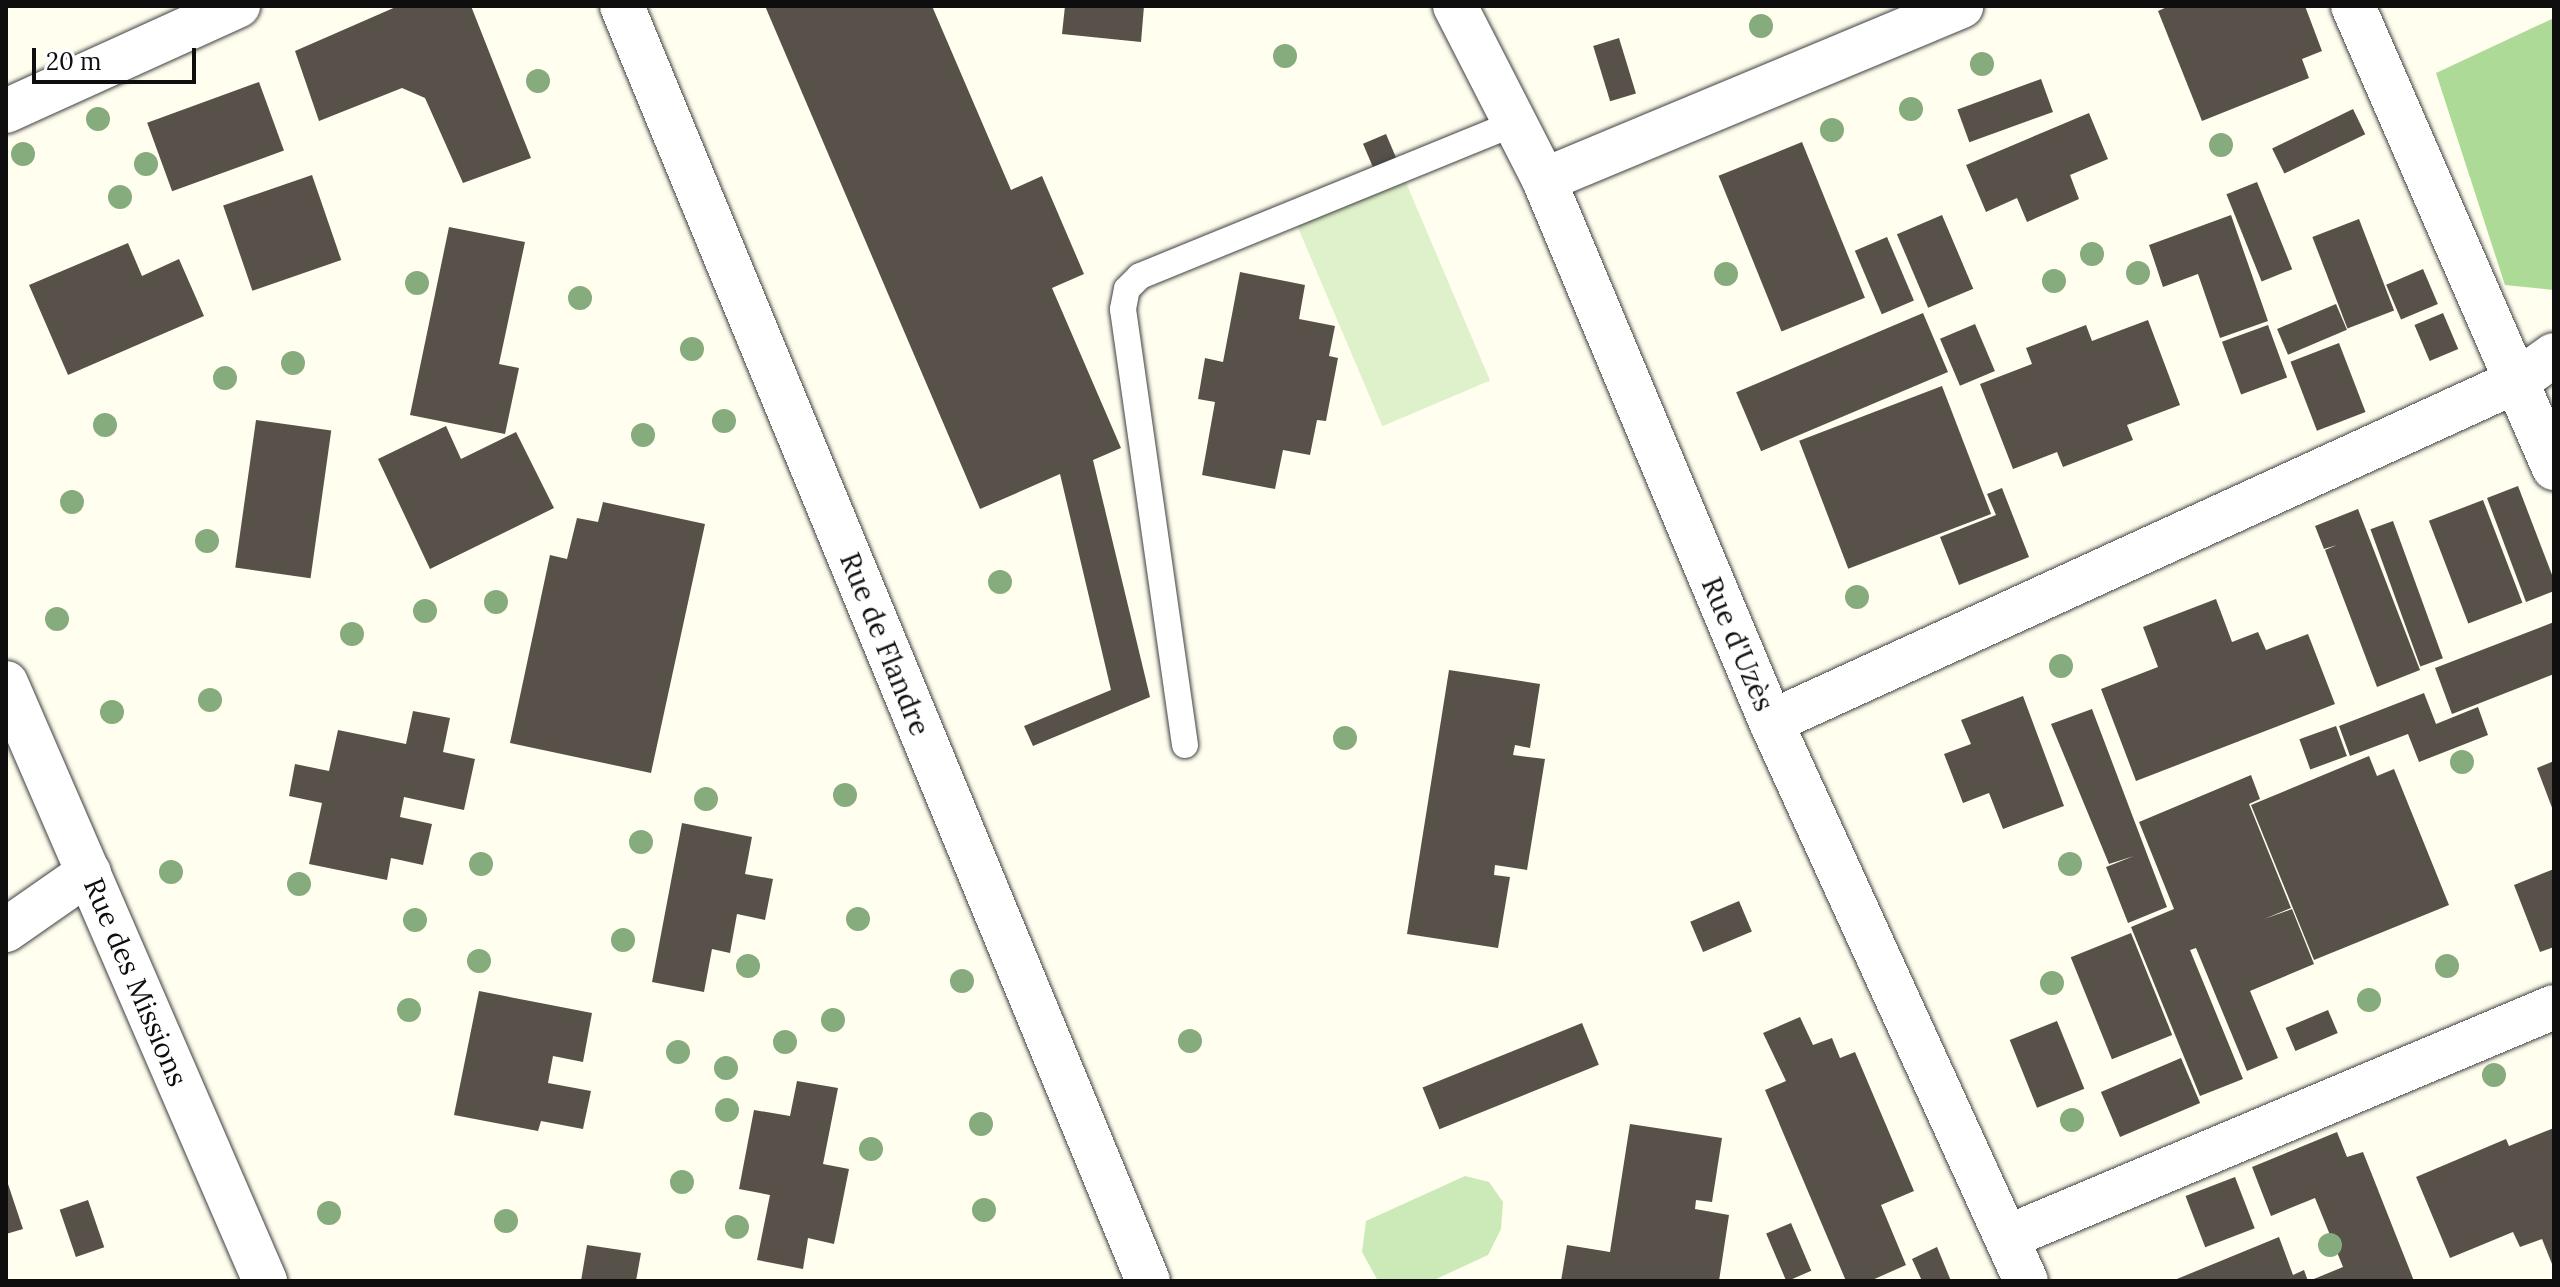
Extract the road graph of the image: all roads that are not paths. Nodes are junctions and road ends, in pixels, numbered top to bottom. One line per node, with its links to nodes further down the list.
1 (238, 6): 6 (street)
2 (622, 6): 20 (street, Rue de Flandre)
3 (1455, 6): 7 (street, Rue d'Uzès)
4 (1961, 6): 8 (street)
5 (2353, 6): 10 (street)
6 (6, 111)
7 (1512, 124): 8 (street, Rue d'Uzès); 14 (lane)
8 (1544, 180): 13 (street, Rue d'Uzès)
9 (2554, 355): 10 (street)
10 (2519, 380): 11 (street); 13 (street)
11 (2554, 468)
12 (6, 683): 15 (street, Rue des Missions)
13 (1771, 722): 18 (street, Rue d'Uzès)
14 (1185, 745)
15 (89, 872): 16 (street); 19 (street, Rue des Missions)
16 (6, 930)
17 (2554, 1007): 18 (street)
18 (2010, 1236): 21 (street, Rue d'Uzès)
19 (265, 1281)
20 (1148, 1281)
21 (2026, 1281)

